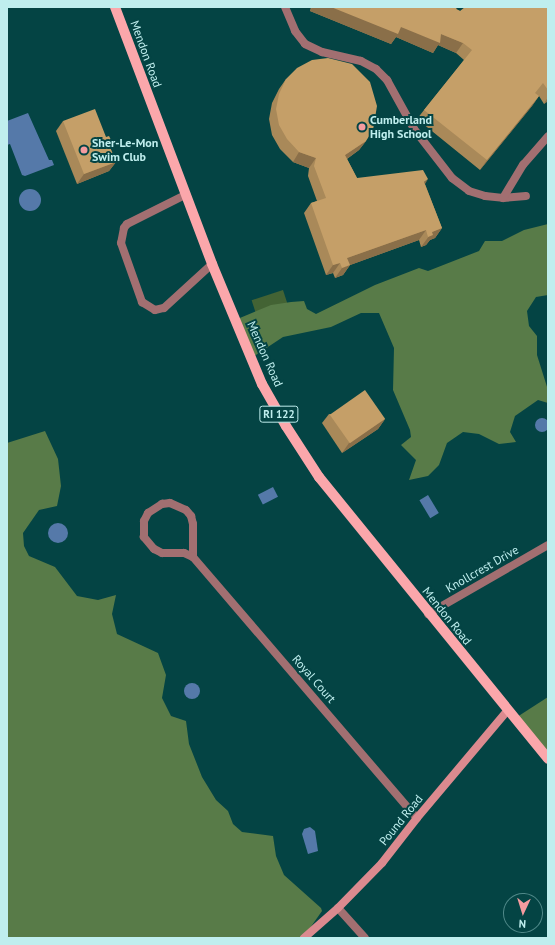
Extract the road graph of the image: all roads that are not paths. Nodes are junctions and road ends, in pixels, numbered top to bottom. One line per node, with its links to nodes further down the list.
1 (115, 7): 4 (main road, Mendon Road / RI 122)
2 (285, 7): 6 (street)
3 (548, 136): 6 (street)
4 (185, 195): 7 (main road, Mendon Road / RI 122); 7 (street)
5 (526, 196): 6 (street)
6 (503, 198)
7 (212, 264): 10 (main road, Mendon Road / RI 122)
8 (548, 546): 10 (street, Knollcrest Drive)
9 (193, 557): 9 (street); 13 (street, Royal Court)
10 (428, 614): 11 (main road, Mendon Road / RI 122)
11 (508, 710): 12 (main road, Mendon Road / RI 122); 13 (street, Pound Road)
12 (548, 759)
13 (417, 818): 14 (street, Pound Road)
14 (338, 908): 15 (street, Pound Road); 16 (street)
15 (304, 938)
16 (365, 938)

